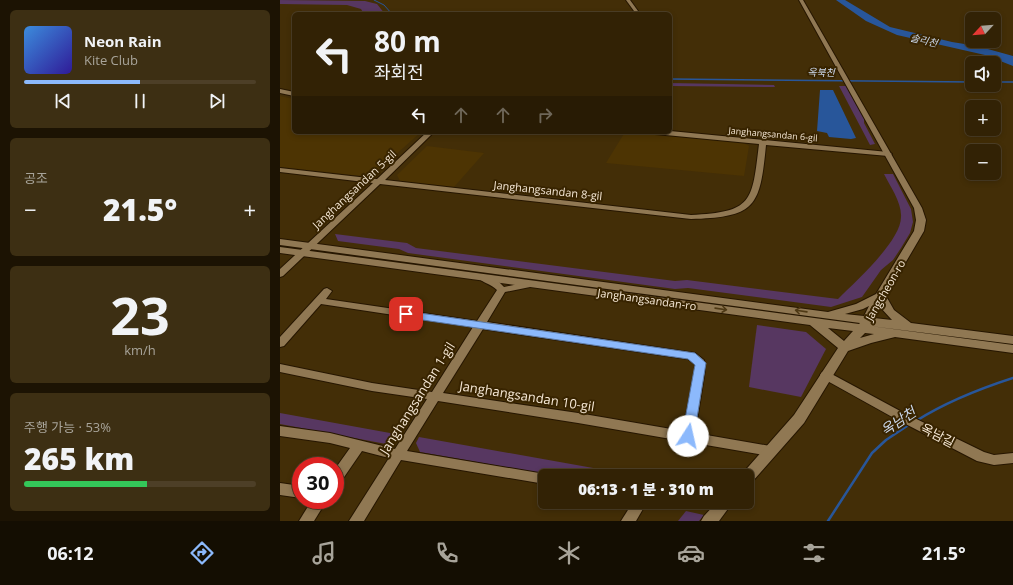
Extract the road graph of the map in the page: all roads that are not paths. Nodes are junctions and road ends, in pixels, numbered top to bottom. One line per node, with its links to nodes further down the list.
1 (628, 0): 3 (street)
2 (801, 0): 9 (street, Jangcheon-ro)
3 (636, 10)
4 (280, 91): 5 (street)
5 (292, 94)
6 (429, 134): 11 (street, Janghangsandan 5-gil)
7 (672, 134): 8 (street, Janghangsandan 6-gil)
8 (763, 143): 9 (street, Janghangsandan 6-gil); 11 (street, Janghangsandan 8-gil)
9 (888, 154): 20 (street, Jangcheon-ro)
10 (280, 170): 11 (street, Janghangsandan 8-gil)
11 (378, 182): 13 (street, Janghangsandan 5-gil)
12 (280, 242): 13 (street, Janghangsandan-ro)
13 (306, 249): 14 (street, Janghangsandan-ro); 15 (street, Janghangsandan 5-gil); 16 (street, Janghangsandan-ro); 22 (street, Janghangsandan-ro, one-way to 13)
14 (280, 250)
15 (280, 274)
16 (482, 277): 17 (street, Janghangsandan-ro); 18 (street)
17 (533, 284): 18 (street); 22 (street, Janghangsandan-ro, one-way to 22)
18 (502, 290): 24 (street, Janghangsandan 1-gil)
19 (327, 291): 21 (street)
20 (880, 296): 22 (street); 23 (street, Jangcheon-ro); 25 (street)
21 (319, 301): 24 (street); 28 (street)
22 (814, 318): 23 (street, Janghangsandan-ro); 29 (street)
23 (865, 325): 25 (street, Janghangsandan-ro); 26 (street, Janghangsandan-ro); 29 (street, Jangcheon-ro)
24 (479, 326): 33 (street, Janghangsandan 1-gil); 35 (street)
25 (915, 327): 27 (street, Janghangsandan-ro)
26 (898, 333): 29 (street); 30 (street, Janghangsandan-ro)
27 (1013, 340)
28 (280, 343)
29 (844, 348): 32 (street, Jangcheon-ro)
30 (1013, 349)
31 (280, 368): 33 (street, Janghangsandan 10-gil)
32 (826, 375): 37 (street, Jangcheon-ro); 39 (street, 옥남길)
33 (434, 396): 35 (street, Janghangsandan 10-gil); 38 (street, Janghangsandan 1-gil)
34 (280, 431): 36 (street)
35 (688, 436): 37 (street, Janghangsandan 10-gil)
36 (360, 445): 38 (street); 40 (street)
37 (770, 451): 41 (street, Jangcheon-ro)
38 (399, 455): 42 (street); 49 (street, Janghangsandan 1-gil)
39 (1013, 458)
40 (344, 467)
41 (754, 470)
42 (538, 478)
43 (280, 489): 44 (street)
44 (292, 491)
45 (314, 509): 48 (street)
46 (636, 509): 50 (street)
47 (720, 509): 51 (street)
48 (306, 521)
49 (356, 521)
50 (628, 521)
51 (709, 521)

